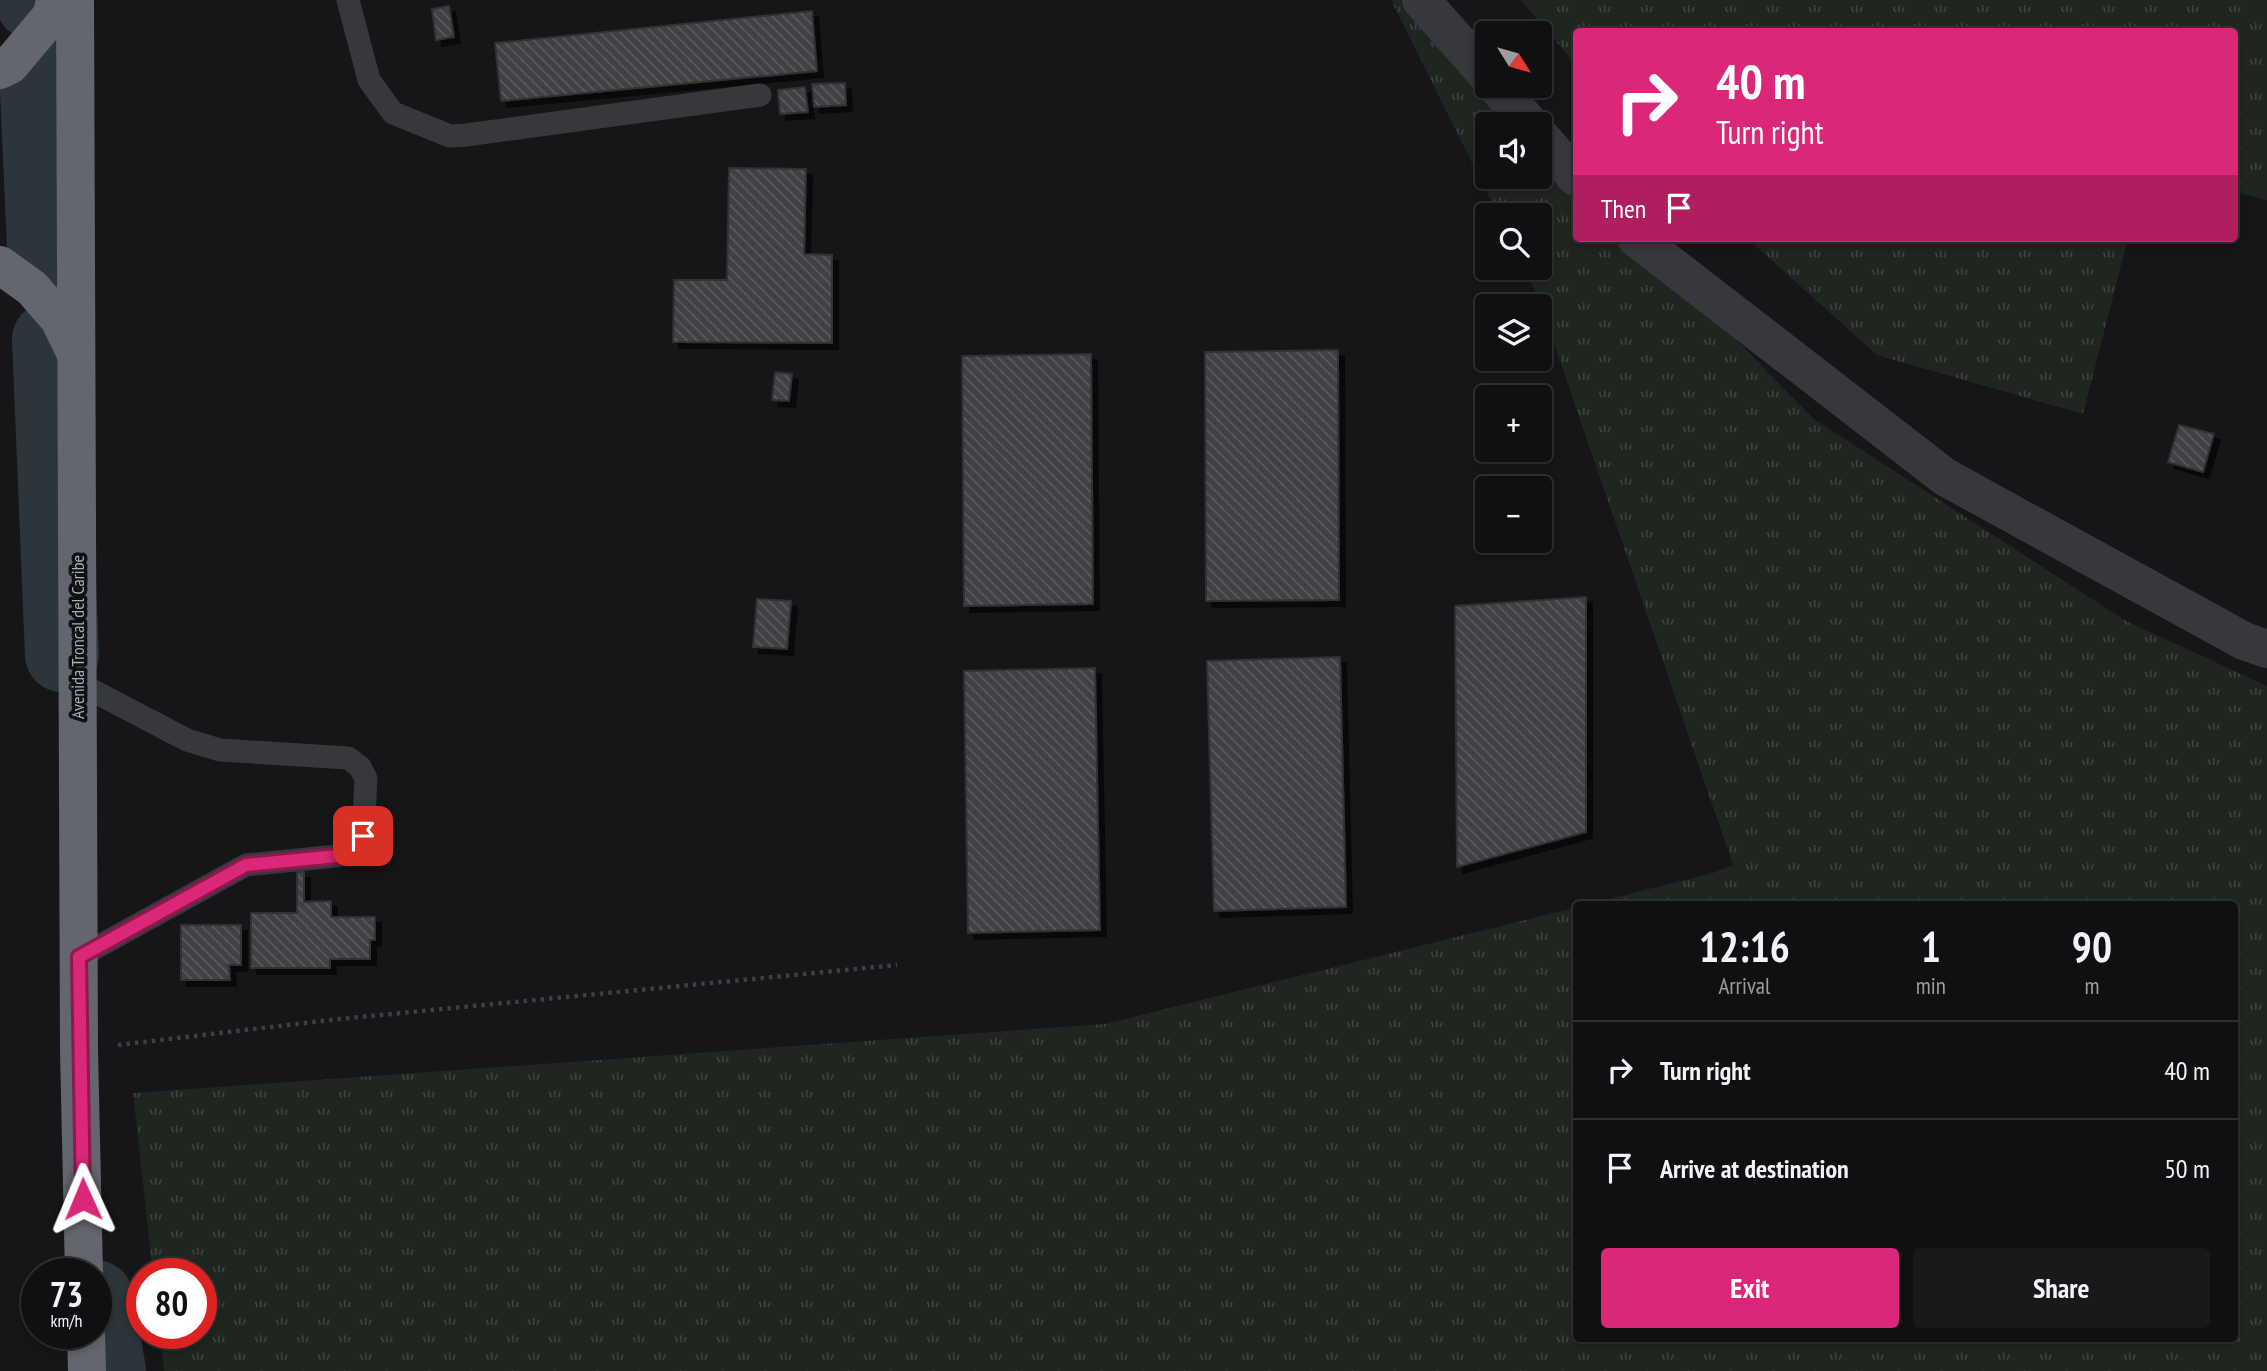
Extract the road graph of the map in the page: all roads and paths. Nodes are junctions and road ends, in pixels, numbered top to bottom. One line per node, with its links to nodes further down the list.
1 (55, 0): 6 (highway)
2 (75, 0): 14 (highway, Avenida Troncal del Caribe)
3 (348, 0): 7 (lane)
4 (1421, 0): 5 (street)
5 (1475, 61)
6 (0, 70)
7 (760, 96)
8 (1507, 98): 9 (street)
9 (1519, 112)
10 (1552, 150): 11 (street)
11 (1573, 173)
12 (1641, 242): 15 (street)
13 (0, 265): 14 (highway)
14 (76, 356): 16 (highway, Avenida Troncal del Caribe)
15 (2267, 649)
16 (78, 683): 17 (highway, Avenida Troncal del Caribe); 17 (lane)
17 (79, 957): 19 (highway, Avenida Troncal del Caribe)
18 (897, 965): 19 (path)
19 (79, 1050): 20 (highway, Avenida Troncal del Caribe)
20 (84, 1258)
21 (86, 1349): 22 (highway)
22 (86, 1371)

